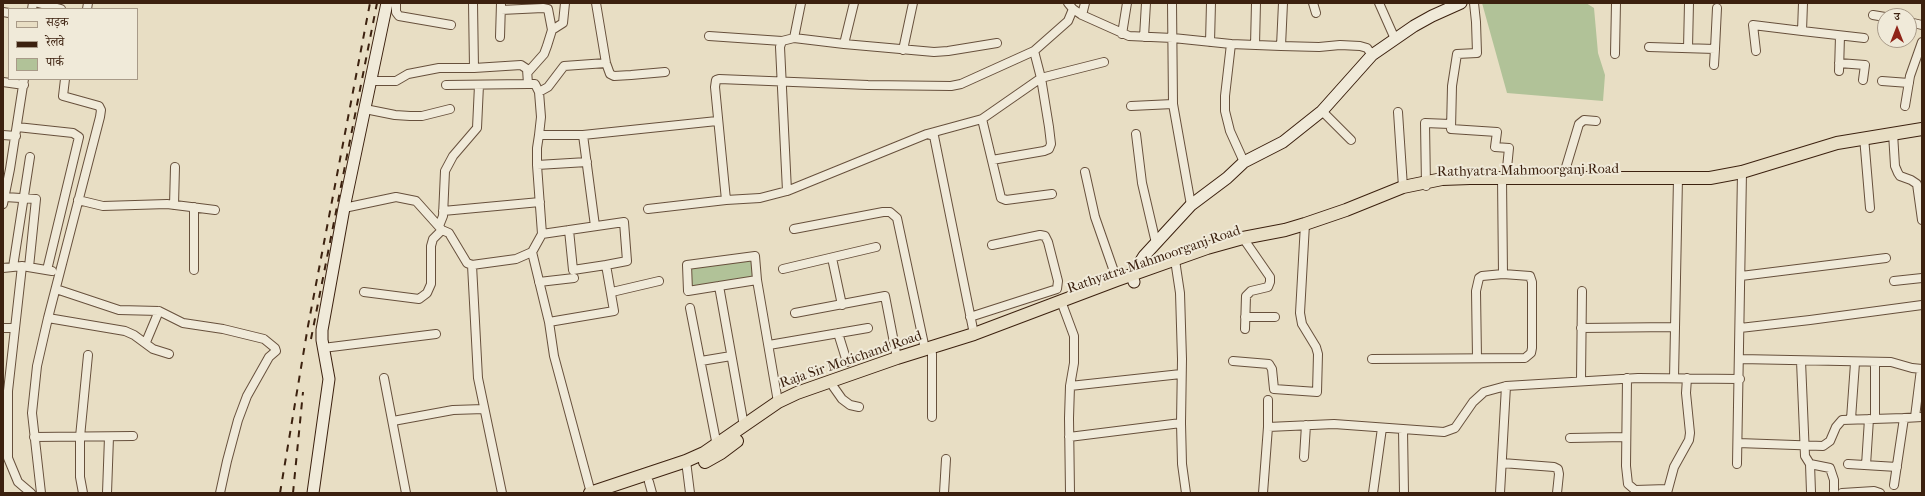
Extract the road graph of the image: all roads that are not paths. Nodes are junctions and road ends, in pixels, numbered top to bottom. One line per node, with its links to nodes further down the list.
1 (38, 3): 27 (street)
2 (387, 3): 71 (street)
3 (396, 3): 33 (street)
4 (473, 3): 64 (street)
5 (565, 3): 34 (street)
6 (596, 3): 62 (street)
7 (800, 3): 41 (street)
8 (854, 3): 49 (street)
9 (913, 3): 56 (street)
10 (1085, 3): 30 (street)
11 (1127, 3): 36 (street)
12 (1145, 3): 40 (street)
13 (1172, 3): 42 (street)
14 (1211, 3): 46 (street)
15 (1256, 3): 51 (street)
16 (1283, 3): 52 (street)
17 (1313, 3): 29 (street)
18 (1379, 3): 44 (street)
19 (1461, 3): 44 (street)
20 (1474, 3): 90 (street)
21 (1616, 3): 59 (street)
22 (1689, 3): 54 (street)
23 (1803, 3): 35 (street)
24 (501, 6): 25 (street); 39 (street)
25 (528, 6): 34 (street)
26 (1070, 6): 30 (street); 58 (street)
27 (57, 8)
28 (1717, 8): 55 (street)
29 (1316, 13)
30 (1082, 14): 36 (street)
31 (1873, 15): 32 (street)
32 (1877, 16)
33 (451, 24)
34 (552, 30): 65 (street)
35 (1802, 31): 38 (street); 57 (street)
36 (1122, 34): 40 (street)
37 (709, 36): 45 (street)
38 (1840, 36): 43 (street); 70 (street)
39 (500, 37)
40 (1144, 37): 42 (street)
41 (794, 38): 45 (street); 49 (street)
42 (1173, 38): 46 (street); 80 (street)
43 (1864, 38)
44 (1395, 39): 60 (street)
45 (782, 41): 69 (street)
46 (1210, 42): 50 (street)
47 (1922, 42): 75 (street)
48 (997, 43): 56 (street)
49 (844, 44): 56 (street)
50 (1231, 44): 51 (street); 106 (street)
51 (1255, 45): 52 (street)
52 (1281, 46): 60 (street)
53 (1649, 47): 54 (street)
54 (1688, 48): 55 (street)
55 (1715, 49): 63 (street)
56 (903, 50)
57 (1756, 51)
58 (1034, 52): 67 (street); 69 (street)
59 (1615, 54)
60 (1372, 55): 85 (street)
61 (1104, 62): 67 (street)
62 (606, 63): 66 (street); 79 (street)
63 (1714, 65)
64 (474, 68): 65 (street); 71 (street)
65 (528, 72): 76 (street)
66 (665, 72)
67 (1041, 78): 87 (street); 104 (street)
68 (65, 80): 121 (street)
69 (782, 80): 88 (street); 117 (street)
70 (1863, 80)
71 (371, 81): 83 (street)
72 (1882, 81): 75 (street)
73 (3, 82): 74 (street)
74 (24, 82): 91 (street)
75 (1909, 83): 82 (street)
76 (528, 84): 78 (street); 79 (street)
77 (446, 85): 78 (street)
78 (479, 85): 131 (street)
79 (539, 92): 97 (street)
80 (1173, 104): 81 (street); 125 (street)
81 (1131, 106)
82 (1905, 106)
83 (365, 109): 84 (street); 127 (street)
84 (450, 109)
85 (1322, 111): 101 (street); 106 (street)
86 (1398, 112): 116 (street)
87 (982, 119): 94 (street); 104 (street)
88 (717, 121): 93 (street); 122 (street)
89 (1596, 122): 112 (street)
90 (1450, 124): 113 (street); 115 (street)
91 (17, 127): 98 (street); 153 (street)
92 (1922, 129): 100 (main road, Rathyatra Mahmoorganj Road)
93 (583, 134): 97 (street); 105 (street)
94 (927, 134): 117 (street); 177 (street)
95 (1136, 134): 140 (street)
96 (3, 135): 98 (street)
97 (539, 135): 107 (street)
98 (16, 136): 109 (street)
99 (1922, 136): 100 (main road, Rathyatra Mahmoorganj Road)
100 (1894, 137): 102 (main road, Rathyatra Mahmoorganj Road); 132 (street)
101 (1351, 140)
102 (1864, 140): 111 (main road, Rathyatra Mahmoorganj Road); 128 (street)
103 (30, 157): 119 (street)
104 (992, 160): 118 (street)
105 (587, 162): 107 (street); 133 (street)
106 (1244, 162): 125 (street)
107 (537, 165): 123 (street)
108 (175, 167): 124 (street)
109 (7, 169): 120 (street)
110 (1085, 172): 162 (street)
111 (1742, 176): 114 (main road, Rathyatra Mahmoorganj Road); 157 (street)
112 (1563, 177): 113 (main road, Rathyatra Mahmoorganj Road); 114 (main road, Rathyatra Mahmoorganj Road)
113 (1503, 180): 114 (main road, Rathyatra Mahmoorganj Road); 115 (main road, Rathyatra Mahmoorganj Road); 156 (street)
114 (1678, 181): 182 (street)
115 (1426, 185): 116 (main road, Rathyatra Mahmoorganj Road); 135 (main road, Rathyatra Mahmoorganj Road)
116 (1403, 187): 135 (main road, Rathyatra Mahmoorganj Road)
117 (787, 191): 122 (street)
118 (1052, 194)
119 (23, 198): 120 (street); 149 (street); 150 (street)
120 (4, 200)
121 (78, 200): 124 (street); 155 (street)
122 (726, 200): 129 (street)
123 (540, 202): 131 (street); 138 (street)
124 (174, 205): 126 (street)
125 (1191, 205): 140 (street)
126 (194, 207): 130 (street); 154 (street)
127 (344, 208): 134 (street); 194 (street)
128 (1870, 208)
129 (648, 209)
130 (215, 210)
131 (443, 211): 134 (street)
132 (1922, 220)
133 (595, 226): 137 (street); 148 (street)
134 (440, 228): 147 (street); 169 (street)
135 (1304, 228): 139 (main road, Rathyatra Mahmoorganj Road); 206 (street)
136 (794, 229): 195 (street)
137 (569, 230): 138 (street); 148 (street)
138 (542, 234): 143 (street)
139 (1244, 240): 146 (main road, Rathyatra Mahmoorganj Road); 178 (street)
140 (1156, 243): 159 (street)
141 (992, 245): 177 (street)
142 (876, 247): 144 (street)
143 (532, 252): 147 (street); 165 (street)
144 (832, 258): 152 (street); 172 (street)
145 (1886, 258): 157 (street)
146 (1176, 263): 159 (main road, Rathyatra Mahmoorganj Road); 210 (street)
147 (472, 265): 223 (street)
148 (606, 265): 170 (street)
149 (13, 267): 150 (street); 151 (street)
150 (26, 267): 153 (street); 184 (street)
151 (3, 268)
152 (783, 269)
153 (47, 270): 155 (street)
154 (194, 270)
155 (60, 273): 167 (street)
156 (1503, 274): 200 (street); 200 (street)
157 (1741, 276): 187 (street)
158 (574, 278): 165 (street)
159 (1133, 278): 162 (main road, Raja Sir Motichand Road); 171 (main road, Rathyatra Mahmoorganj Road)
160 (1922, 278): 164 (street)
161 (756, 280): 166 (street); 166 (street); 193 (street)
162 (1117, 280): 171 (main road, Raja Sir Motichand Road)
163 (659, 281): 170 (street)
164 (1894, 281)
165 (539, 282): 181 (street)
166 (719, 286): 198 (street)
167 (56, 289): 175 (street); 180 (street)
168 (1582, 291): 186 (street)
169 (364, 292)
170 (612, 292): 181 (street)
171 (1062, 304): 191 (main road, Raja Sir Motichand Road); 195 (main road, Rathyatra Mahmoorganj Road); 218 (street)
172 (842, 305): 176 (street); 199 (street)
173 (1922, 305): 187 (street)
174 (690, 308): 203 (street)
175 (159, 311): 192 (street); 263 (street)
176 (795, 313)
177 (970, 317): 191 (street)
178 (1244, 317): 179 (street); 188 (street)
179 (1275, 317)
180 (48, 318): 192 (street); 237 (street)
181 (549, 322): 267 (street)
182 (1674, 327): 186 (street); 213 (street)
183 (3, 328): 184 (street)
184 (14, 328): 259 (street)
185 (868, 328): 190 (street)
186 (1581, 328): 216 (street)
187 (1740, 328): 202 (street)
188 (1244, 329)
189 (436, 334): 194 (street)
190 (838, 334): 193 (street); 205 (street)
191 (974, 334): 195 (main road, Raja Sir Motichand Road)
192 (146, 342): 196 (street)
193 (768, 345): 221 (street)
194 (324, 348): 264 (street)
195 (928, 352): 199 (main road, Raja Sir Motichand Road); 217 (main road, Rathyatra Mahmoorganj Road); 224 (street)
196 (169, 354)
197 (88, 355): 238 (street)
198 (731, 356): 203 (street); 232 (street)
199 (897, 358): 217 (main road, Raja Sir Motichand Road)
200 (1477, 358): 201 (street)
201 (1372, 359)
202 (1740, 359): 204 (street); 215 (street)
203 (701, 361): 244 (street)
204 (1801, 361): 207 (street); 245 (street)
205 (847, 362)
206 (1233, 362)
207 (1855, 362): 208 (street); 227 (street)
208 (1875, 362): 209 (street); 228 (street)
209 (1921, 369): 225 (street)
210 (1181, 374): 218 (street); 230 (street)
211 (384, 378): 229 (street)
212 (1627, 378): 213 (street); 216 (street); 241 (street)
213 (1674, 378): 214 (street)
214 (1687, 378): 215 (street); 257 (street)
215 (1740, 379): 243 (street)
216 (1581, 380): 219 (street)
217 (831, 384): 221 (main road, Raja Sir Motichand Road); 222 (street); 252 (main road, Rathyatra Mahmoorganj Road)
218 (1070, 386): 240 (street)
219 (1506, 386): 235 (street); 248 (street)
220 (1268, 400): 233 (street)
221 (778, 402): 232 (main road, Raja Sir Motichand Road)
222 (859, 407)
223 (484, 409): 229 (street); 266 (street)
224 (932, 417)
225 (1918, 417): 226 (street)
226 (1904, 418): 228 (street); 254 (street)
227 (1851, 419): 228 (street); 245 (street)
228 (1872, 419): 253 (street)
229 (393, 421): 265 (street)
230 (1181, 423): 240 (street); 272 (street)
231 (1306, 425): 233 (street); 234 (street); 246 (street)
232 (744, 426): 244 (main road, Raja Sir Motichand Road)
233 (1268, 427): 273 (street)
234 (1382, 428): 235 (street); 274 (street)
235 (1403, 430): 275 (street)
236 (133, 436): 239 (street)
237 (34, 437): 238 (street); 260 (street)
238 (80, 437): 239 (street); 261 (street)
239 (109, 437): 262 (street)
240 (1069, 437): 271 (street)
241 (1626, 437): 242 (street); 257 (street)
242 (1570, 438)
243 (1738, 443): 245 (street); 249 (street)
244 (717, 446): 252 (main road, Raja Sir Motichand Road)
245 (1803, 446): 250 (street)
246 (1304, 457)
247 (946, 458): 270 (street)
248 (1502, 463): 276 (street); 277 (street)
249 (1737, 464)
250 (1810, 464): 258 (street); 278 (street)
251 (1848, 464): 253 (street)
252 (687, 465): 256 (main road, Rathyatra Mahmoorganj Road); 267 (main road, Raja Sir Motichand Road); 269 (street)
253 (1866, 465): 254 (street)
254 (1897, 468): 255 (street)
255 (1894, 485)
256 (650, 487): 268 (main road, Rathyatra Mahmoorganj Road)
257 (1667, 491)
258 (1810, 492)
259 (31, 493)
260 (41, 493)
261 (82, 493)
262 (108, 493)
263 (220, 493)
264 (313, 493)
265 (406, 493)
266 (502, 493)
267 (590, 493)
268 (613, 493)
269 (690, 493)
270 (944, 493)
271 (1070, 493)
272 (1186, 493)
273 (1263, 493)
274 (1373, 493)
275 (1404, 493)
276 (1500, 493)
277 (1557, 493)
278 (1834, 493)
279 (1842, 493): 280 (street)
280 (1880, 493)

